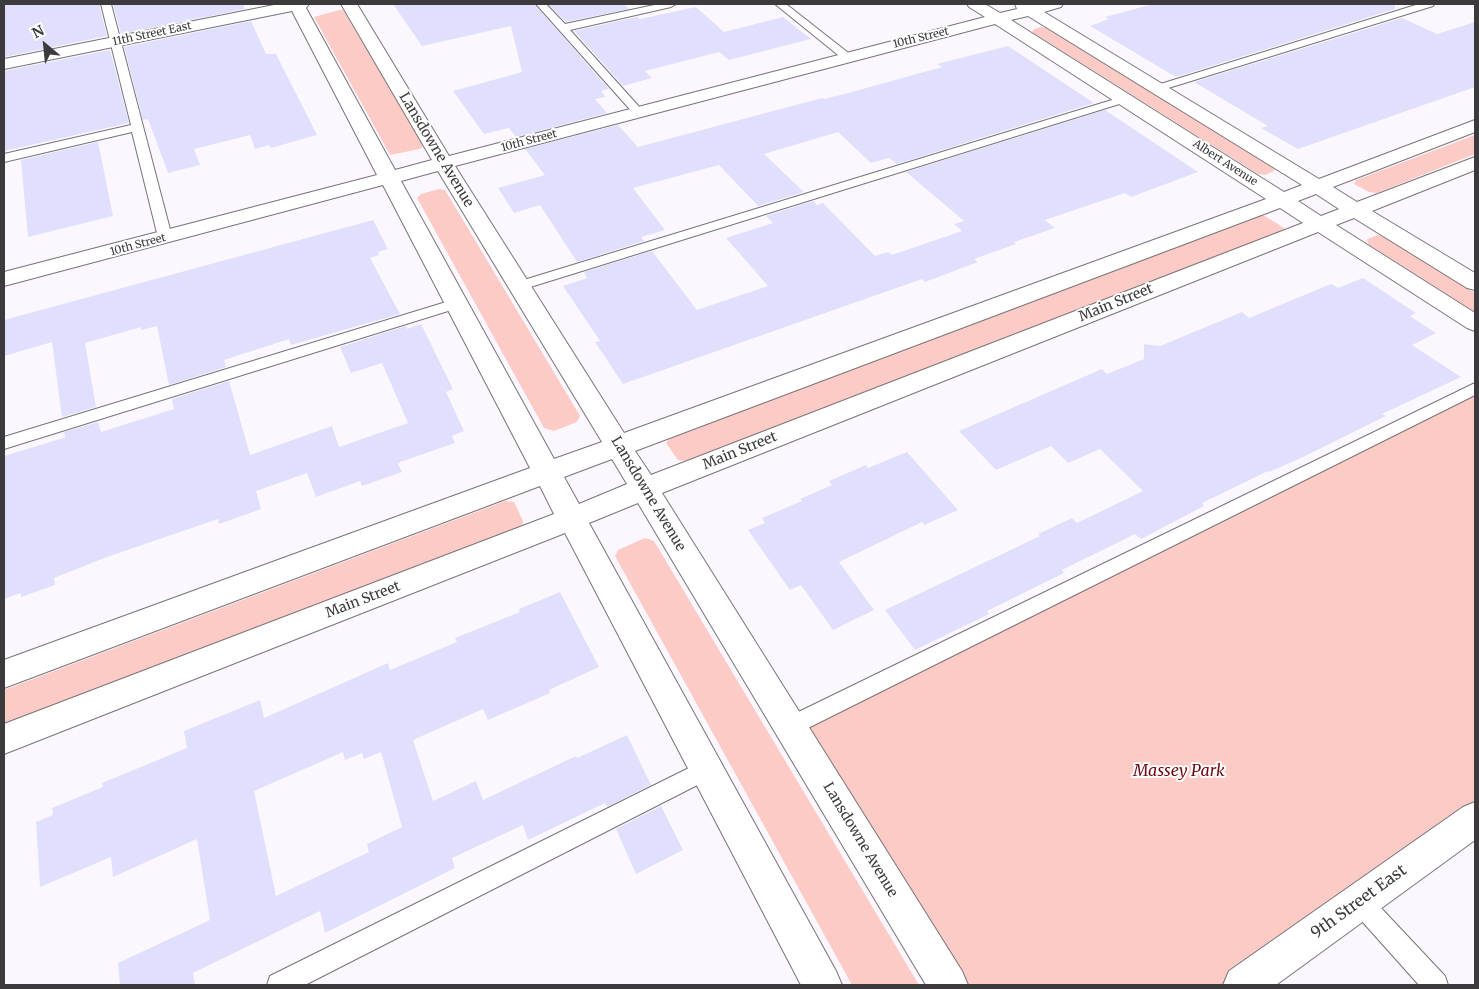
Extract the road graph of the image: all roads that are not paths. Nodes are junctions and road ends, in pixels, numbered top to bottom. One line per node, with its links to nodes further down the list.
1 (106, 4): 13 (lane)
2 (298, 4): 13 (street, 11th Street East); 24 (street)
3 (349, 4): 23 (street, Lansdowne Avenue)
4 (541, 4): 12 (lane)
5 (671, 4): 12 (lane)
6 (780, 4): 14 (lane)
7 (975, 4): 11 (street, Albert Avenue)
8 (1056, 4): 10 (street, 10th Street)
9 (1429, 4): 16 (lane)
10 (1026, 7): 11 (street, 10th Street); 16 (street)
11 (998, 18): 14 (street, 10th Street); 17 (street, Albert Avenue)
12 (563, 28): 18 (lane)
13 (116, 42): 15 (street, 11th Street East); 20 (lane)
14 (847, 57): 18 (street, 10th Street)
15 (4, 64)
16 (1158, 88): 25 (street)
17 (1126, 99): 26 (street, Albert Avenue); 32 (lane)
18 (638, 112): 23 (street, 10th Street)
19 (1475, 126): 25 (street)
20 (138, 127): 21 (lane); 29 (lane)
21 (4, 158)
22 (1475, 163): 27 (street, Main Street)
23 (444, 164): 24 (street, 10th Street); 32 (street, Lansdowne Avenue)
24 (388, 178): 29 (street, 10th Street); 33 (street)
25 (1316, 186): 26 (street); 27 (street)
26 (1282, 200): 28 (street, Albert Avenue); 37 (street)
27 (1355, 210): 28 (street, Main Street); 31 (street)
28 (1318, 223): 34 (street, Albert Avenue); 39 (street, Main Street)
29 (166, 237): 30 (street, 10th Street)
30 (4, 279)
31 (1475, 283)
32 (519, 286): 37 (street, Lansdowne Avenue)
33 (456, 304): 36 (lane); 38 (street)
34 (1475, 323)
35 (1475, 388): 42 (lane)
36 (4, 443)
37 (618, 445): 38 (street); 39 (street, Lansdowne Avenue)
38 (545, 472): 40 (street); 41 (street)
39 (644, 489): 40 (street, Main Street); 42 (street, Lansdowne Avenue)
40 (572, 519): 43 (street, Main Street); 44 (street)
41 (4, 674)
42 (791, 726): 49 (street, Lansdowne Avenue)
43 (4, 739)
44 (707, 769): 47 (lane); 48 (street)
45 (1475, 819): 46 (street, 9th Street East)
46 (1359, 901): 50 (street, 9th Street East); 51 (lane)
47 (278, 985)
48 (822, 985)
49 (948, 985)
50 (1243, 985)
51 (1436, 985)

